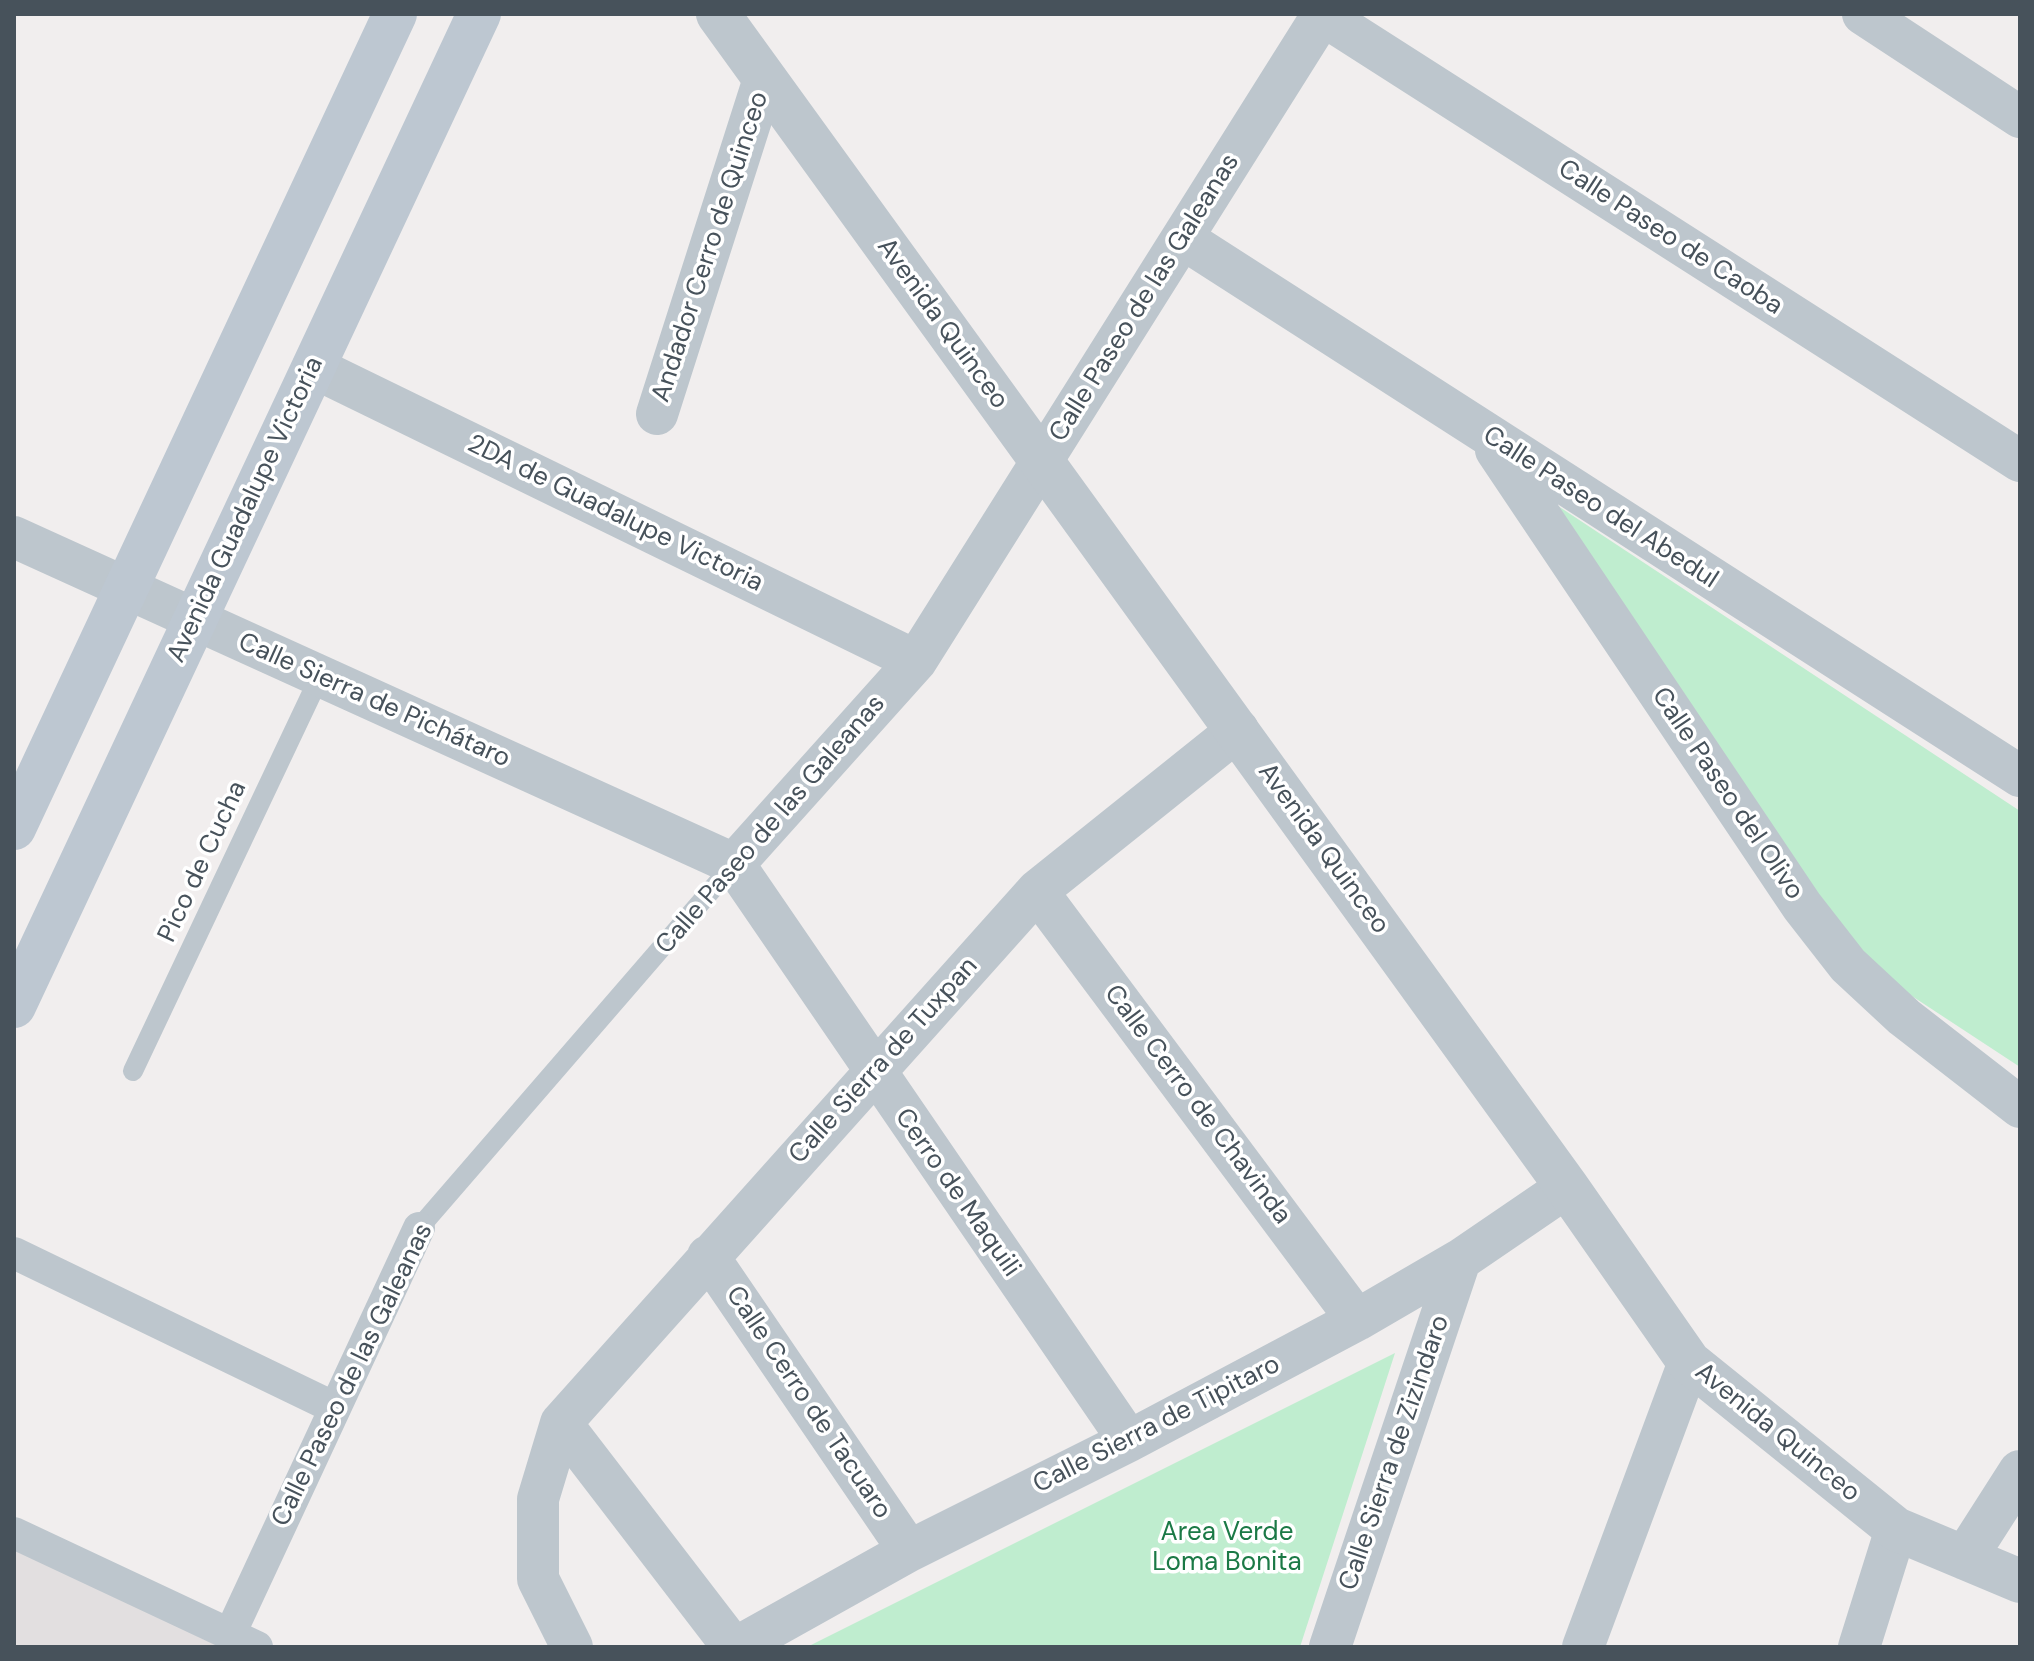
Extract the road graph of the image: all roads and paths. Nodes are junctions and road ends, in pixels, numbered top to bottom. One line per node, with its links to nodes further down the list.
1 (395, 14): 15 (main road)
2 (479, 14): 9 (main road, Avenida Guadalupe Victoria)
3 (718, 14): 6 (street, Avenida Quinceo)
4 (1322, 14): 8 (street, Calle Paseo de las Galeanas); 13 (street, Calle Paseo de Caoba)
5 (1863, 14): 7 (street)
6 (764, 79): 10 (street, Andador Cerro de Quinceo); 12 (street, Avenida Quinceo)
7 (2020, 117)
8 (1182, 238): 11 (street, Calle Paseo del Abedul); 12 (street, Calle Paseo de las Galeanas)
9 (313, 367): 16 (main road, Avenida Guadalupe Victoria); 17 (street, 2DA de Guadalupe Victoria)
10 (657, 414)
11 (1486, 435): 20 (street, Calle Paseo del Abedul); 27 (street, Calle Paseo del Olivo)
12 (1041, 461): 17 (street, Calle Paseo de las Galeanas); 19 (street, Avenida Quinceo)
13 (2020, 461)
14 (14, 537): 15 (street, Calle Sierra de Pichátaro)
15 (126, 588): 16 (street, Calle Sierra de Pichátaro); 21 (main road)
16 (195, 619): 18 (street, Calle Sierra de Pichátaro); 24 (main road, Avenida Guadalupe Victoria)
17 (916, 661): 22 (street, Calle Paseo de las Galeanas)
18 (320, 676): 22 (street, Calle Sierra de Pichátaro); 25 (lane, Pico de Cucha)
19 (1238, 730): 23 (street, Calle Sierra de Tuxpan); 28 (street, Avenida Quinceo)
20 (2020, 776)
21 (14, 828)
22 (734, 864): 26 (street, Cerro de Maquili); 29 (lane, Calle Paseo de las Galeanas)
23 (1037, 891): 26 (street, Calle Sierra de Tuxpan); 33 (street, Calle Cerro de Chavinda)
24 (14, 1006)
25 (133, 1071)
26 (875, 1074): 31 (street, Calle Sierra de Tuxpan); 37 (street, Cerro de Maquili)
27 (2020, 1107)
28 (1567, 1187): 32 (street, Calle Sierra de Tipitaro); 34 (street, Avenida Quinceo)
29 (419, 1228): 35 (street, Calle Paseo de las Galeanas)
30 (14, 1253): 35 (street)
31 (708, 1256): 36 (street, Calle Sierra de Tuxpan); 41 (street, Calle Cerro de Tacuaro)
32 (1460, 1260): 33 (street, Calle Sierra de Tipitaro); 47 (street, Calle Sierra de Zizindaro)
33 (1357, 1320): 37 (street, Calle Sierra de Tipitaro)
34 (1689, 1362): 39 (street, Avenida Quinceo); 48 (street)
35 (335, 1408): 44 (street, Calle Paseo de las Galeanas)
36 (561, 1423): 45 (street); 46 (street)
37 (1129, 1441): 41 (street, Calle Sierra de Tipitaro)
38 (2020, 1472): 42 (street)
39 (1896, 1529): 42 (street, Avenida Quinceo); 49 (street)
40 (14, 1533): 44 (street)
41 (909, 1551): 46 (street, Calle Sierra de Tipitaro)
42 (1965, 1558): 43 (street, Avenida Quinceo)
43 (2020, 1581)
44 (244, 1641)
45 (572, 1647)
46 (735, 1647)
47 (1330, 1647)
48 (1583, 1647)
49 (1859, 1647)

